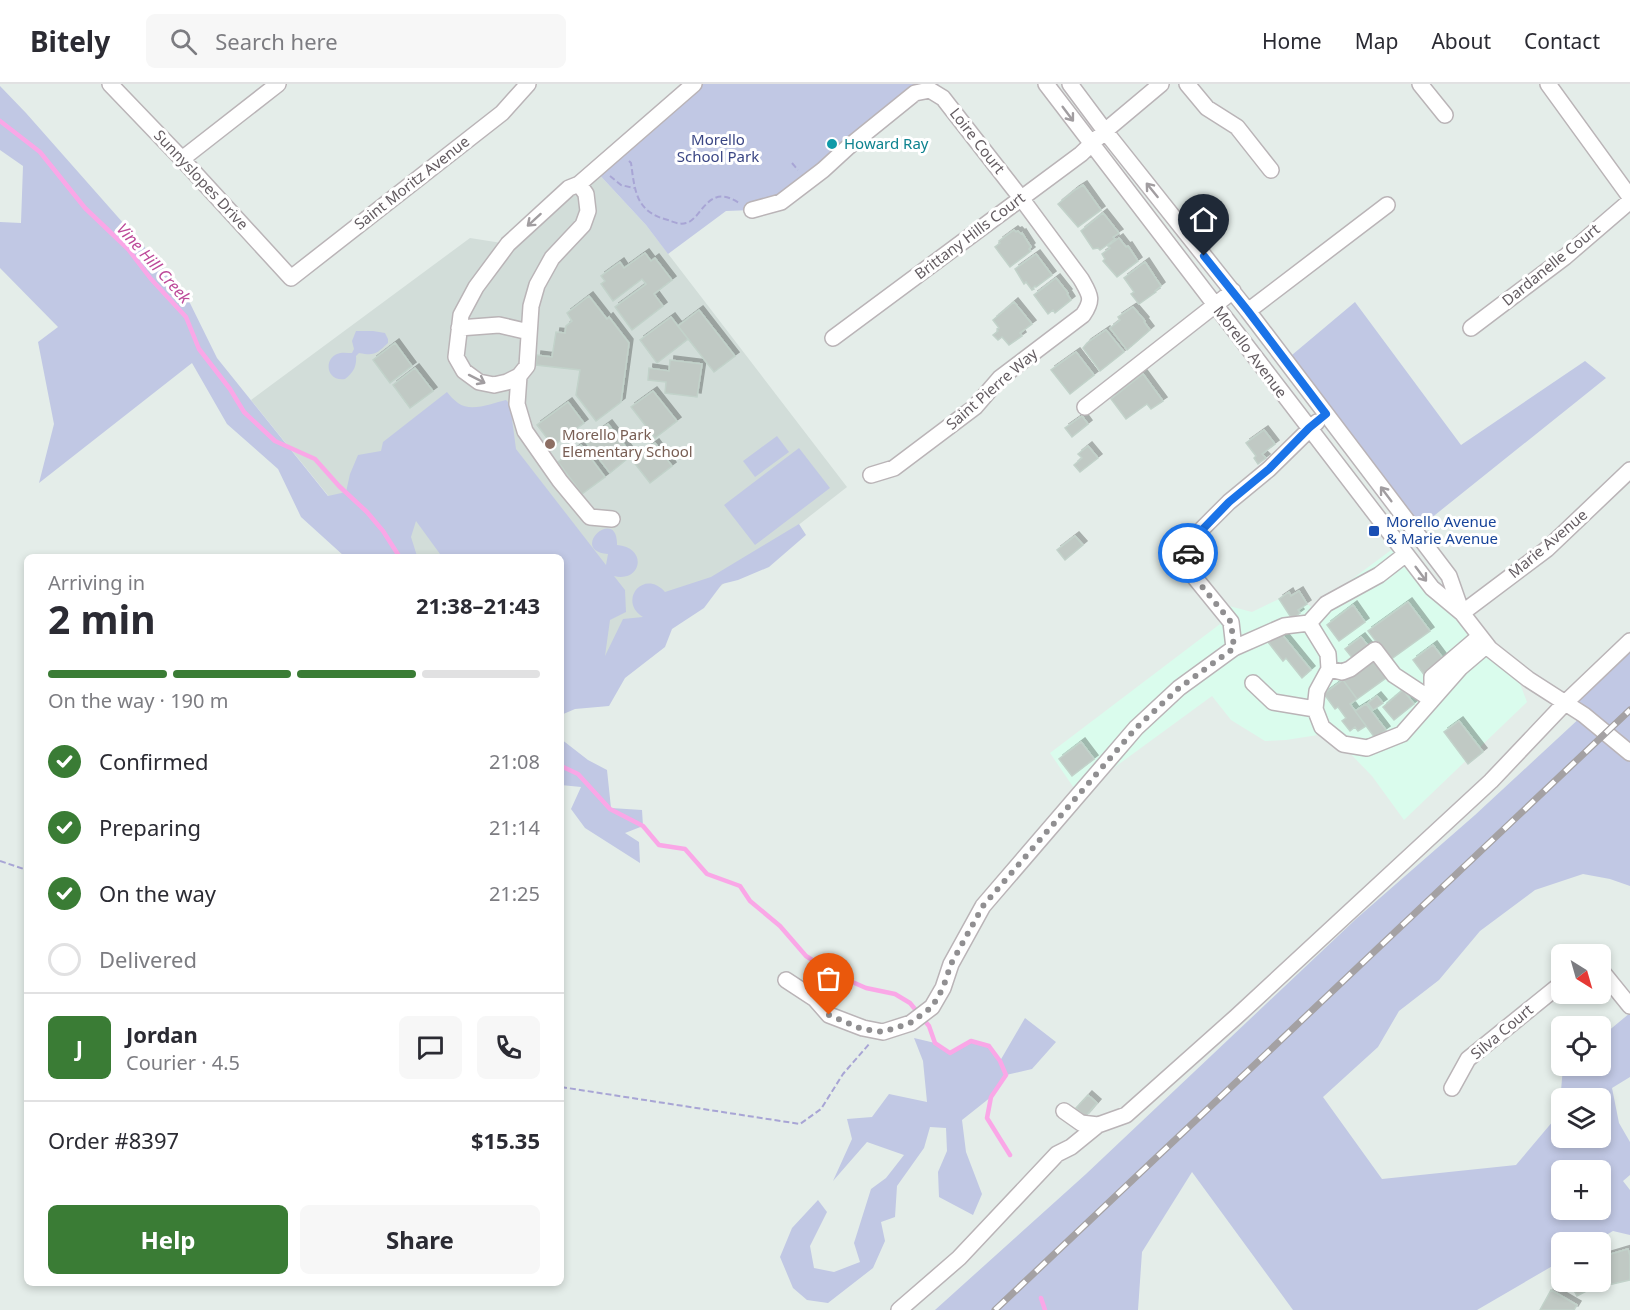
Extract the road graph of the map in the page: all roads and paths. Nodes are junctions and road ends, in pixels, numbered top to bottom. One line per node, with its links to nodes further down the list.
1 (110, 84): 15 (street, Sunnyslopes Drive)
2 (278, 84): 15 (street)
3 (528, 84): 24 (street, Saint Moritz Avenue)
4 (694, 84): 14 (street)
5 (1046, 84): 13 (street, Morello Avenue, one-way to 13)
6 (1070, 84): 12 (street, Morello Avenue)
7 (1161, 84): 12 (street, Brittany Hills Court)
8 (1187, 84): 17 (street)
9 (1420, 84): 11 (street)
10 (1550, 87): 21 (street)
11 (1445, 115)
12 (1105, 131): 13 (street, Brittany Hills Court); 25 (street, Morello Avenue, one-way to 12)
13 (1091, 144): 20 (street, Brittany Hills Court); 26 (street, Morello Avenue)
14 (620, 148): 16 (street); 19 (path)
15 (182, 159): 24 (street, Sunnyslopes Drive)
16 (601, 165): 18 (street); 19 (path)
17 (1271, 170)
18 (579, 184): 28 (street, one-way to 28); 30 (street)
19 (634, 188): 23 (path)
20 (1021, 198): 23 (street, Loire Court); 31 (street, Brittany Hills Court); 37 (street, Saint Pierre Way)
21 (1630, 199): 29 (street, Dardanelle Court)
22 (1387, 205): 27 (street)
23 (752, 210)
24 (291, 278)
25 (1233, 291): 26 (street); 27 (street, Morello Avenue)
26 (1215, 305): 33 (street); 35 (street, Morello Avenue)
27 (1248, 311): 34 (street, Morello Avenue)
28 (459, 328): 30 (street); 32 (street, one-way to 32)
29 (1471, 328)
30 (529, 332): 32 (street)
31 (833, 338)
32 (519, 376): 38 (street)
33 (1085, 407)
34 (1326, 414): 35 (street); 40 (street, Morello Avenue, one-way to 34)
35 (1309, 428): 39 (street, Morello Avenue); 44 (street)
36 (1630, 470): 40 (street, Marie Avenue)
37 (871, 475)
38 (612, 519)
39 (1406, 554): 40 (street, Morello Avenue, one-way to 40); 41 (street)
40 (1462, 613): 43 (street, Morello Avenue)
41 (1309, 623): 44 (street); 45 (street)
42 (1630, 640): 48 (street)
43 (1484, 641): 47 (street); 48 (street, Morello Avenue)
44 (1234, 648): 57 (street)
45 (1329, 669): 47 (street); 49 (street)
46 (1253, 683): 49 (street)
47 (1432, 700): 49 (street)
48 (1565, 703): 50 (street, Morello Avenue); 61 (street)
49 (1315, 709)
50 (1630, 753)
51 (0, 861): 52 (path)
52 (24, 869)
53 (786, 980): 57 (street)
54 (1611, 982): 56 (street)
55 (1551, 992): 59 (street, Silva Court)
56 (1630, 1005)
57 (880, 1032): 58 (path)
58 (564, 1087)
59 (1452, 1089)
60 (1064, 1111): 61 (street)
61 (1098, 1125): 62 (street)
62 (899, 1310)

